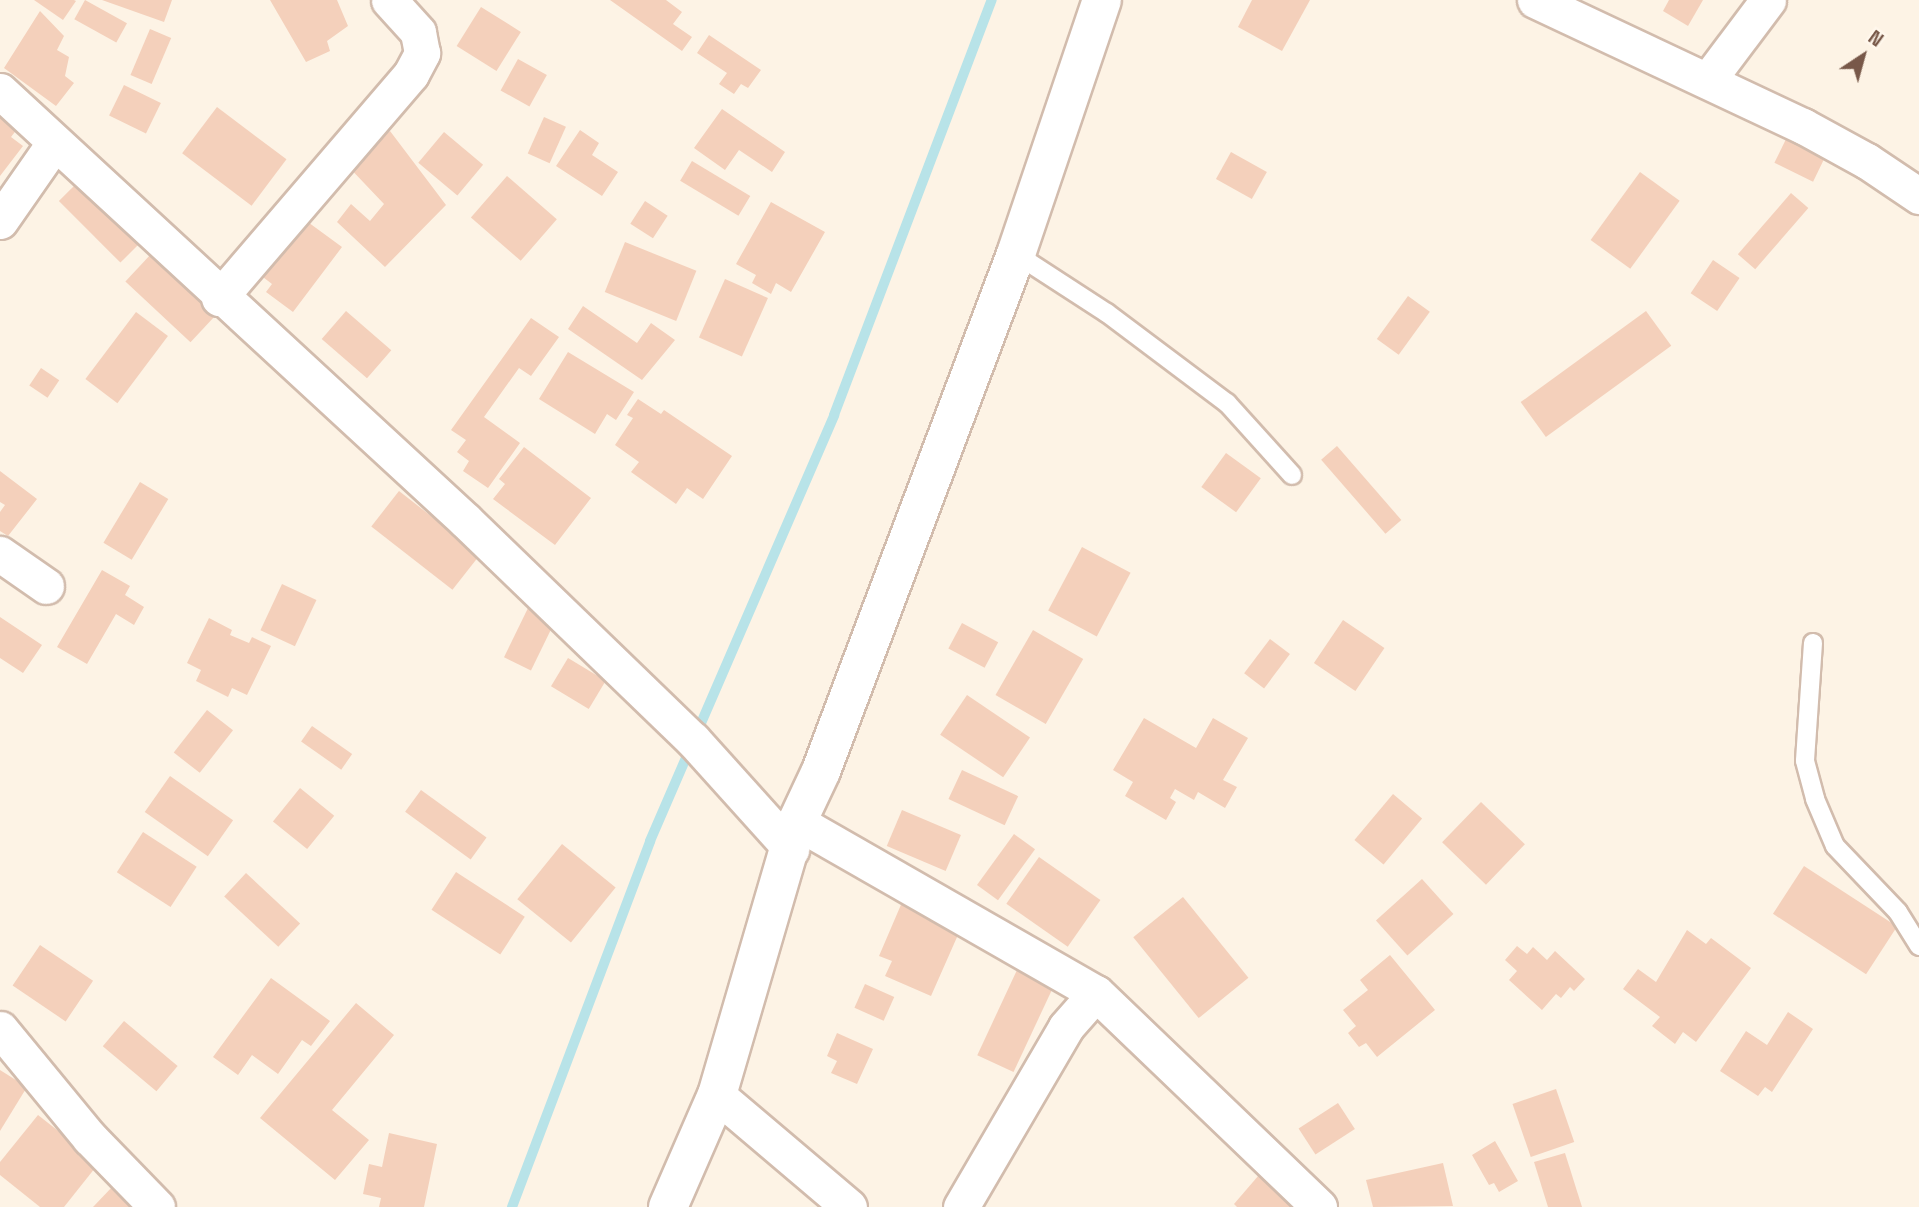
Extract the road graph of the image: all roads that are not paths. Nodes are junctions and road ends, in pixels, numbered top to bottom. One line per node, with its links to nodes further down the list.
1 (389, 0): 11 (street)
2 (1102, 0): 10 (street)
3 (1535, 0): 5 (street)
4 (1768, 0): 5 (street)
5 (1708, 80): 8 (street)
6 (0, 91): 7 (street)
7 (55, 142): 9 (street); 11 (street)
8 (1919, 196)
9 (0, 221)
10 (1016, 254): 12 (lane); 16 (street)
11 (219, 298): 16 (street)
12 (1292, 475)
13 (0, 554): 14 (street)
14 (46, 586)
15 (1813, 643): 17 (lane)
16 (794, 836): 18 (street); 20 (street)
17 (1919, 946)
18 (1096, 993): 24 (street); 25 (street)
19 (0, 1029): 21 (street)
20 (717, 1095): 22 (street); 23 (street)
21 (157, 1207)
22 (668, 1207)
23 (849, 1207)
24 (961, 1207)
25 (1319, 1207)

